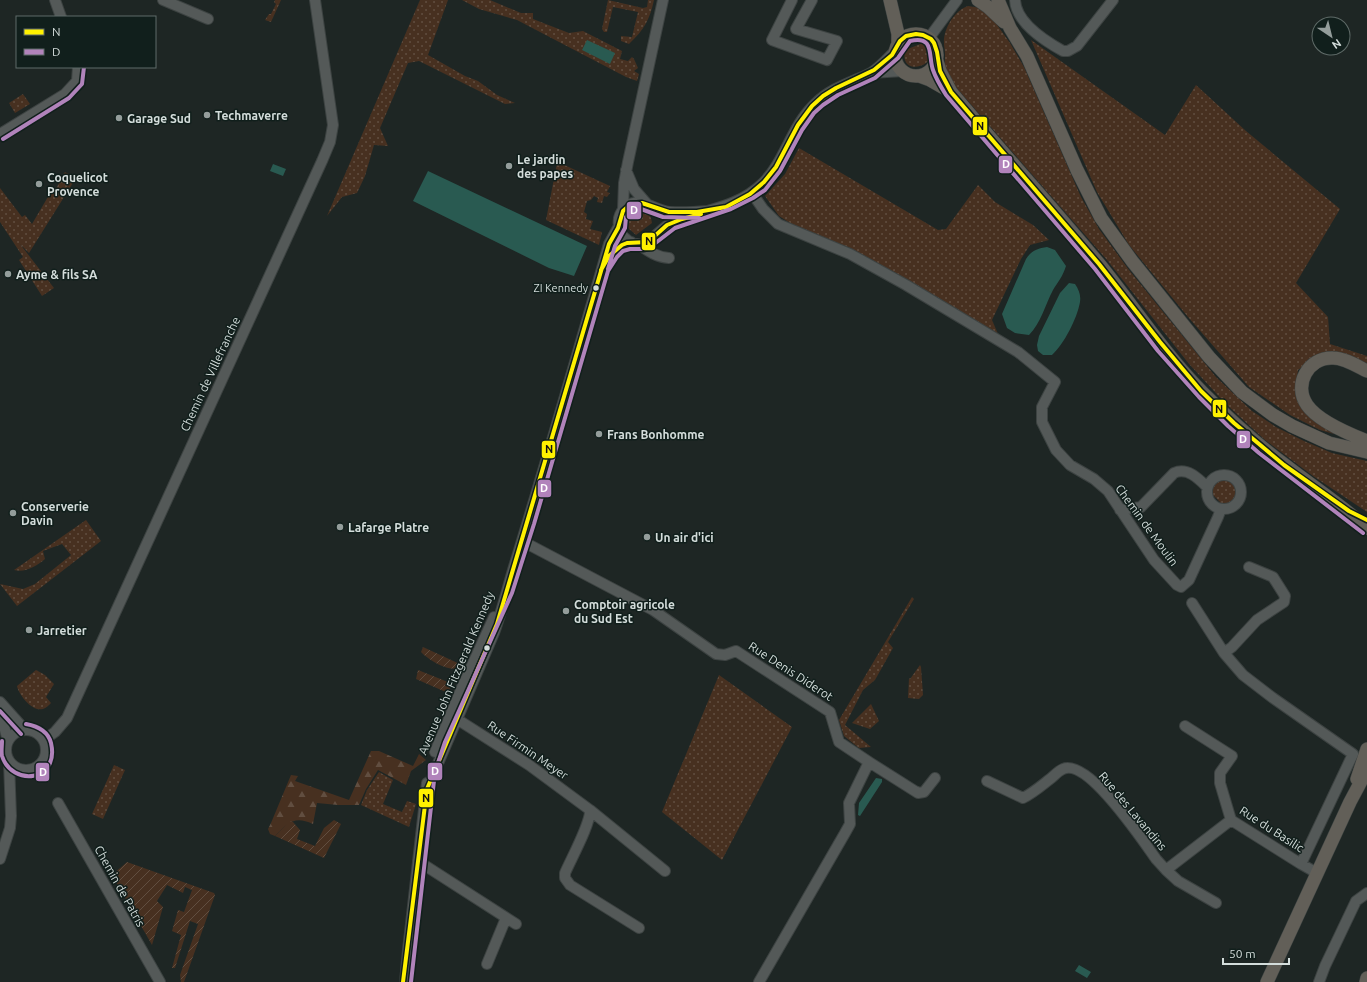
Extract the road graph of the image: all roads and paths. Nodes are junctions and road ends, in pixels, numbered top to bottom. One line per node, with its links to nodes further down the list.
1 (55, 0): 13 (street)
2 (163, 0): 14 (street)
3 (315, 0): 54 (street, Chemin de Villefranche)
4 (663, 0): 25 (street)
5 (792, 0): 6 (street)
6 (812, 0)
7 (890, 0): 17 (main road)
8 (957, 0): 16 (street)
9 (978, 0): 15 (main road)
10 (998, 0): 15 (main road)
11 (1015, 0): 12 (street)
12 (1113, 0)
13 (61, 16)
14 (208, 18)
15 (1010, 28): 38 (main road)
16 (929, 38): 17 (main road); 18 (main road)
17 (897, 48): 20 (main road); 21 (street)
18 (936, 61): 22 (main road); 23 (main road)
19 (78, 68): 24 (street)
20 (903, 71): 21 (street); 22 (main road)
21 (871, 73): 26 (street)
22 (919, 76): 23 (main road)
23 (951, 92): 42 (main road)
24 (0, 134)
25 (626, 170): 27 (street); 28 (street)
26 (752, 192): 29 (street); 40 (street, Chemin de Moulin)
27 (650, 205): 28 (street); 29 (street); 31 (street)
28 (623, 210): 30 (street)
29 (709, 211): 31 (street)
30 (619, 226): 32 (street); 35 (street, Avenue John Fitzgerald Kennedy)
31 (656, 235): 32 (street); 33 (street)
32 (635, 243): 33 (street); 35 (street, Avenue John Fitzgerald Kennedy)
33 (659, 256): 34 (street)
34 (669, 258)
35 (602, 269): 45 (street, Avenue John Fitzgerald Kennedy)
36 (1367, 371): 37 (main road)
37 (1367, 441)
38 (1367, 452)
39 (1207, 487): 40 (street); 41 (street); 41 (street)
40 (1120, 510): 41 (street, Chemin de Moulin)
41 (1221, 510)
42 (1349, 511): 43 (main road); 44 (main road)
43 (1367, 520)
44 (1367, 528)
45 (522, 541): 51 (street, Avenue John Fitzgerald Kennedy); 58 (street, Rue Denis Diderot)
46 (1249, 567): 48 (street)
47 (1192, 603): 48 (street)
48 (1224, 653): 70 (street)
49 (0, 702): 53 (street)
50 (0, 711): 55 (street)
51 (453, 717): 66 (street, Rue Firmin Meyer); 69 (street, Avenue John Fitzgerald Kennedy)
52 (1185, 726): 67 (street, Rue du Basilic)
53 (25, 730): 54 (street); 55 (street)
54 (44, 740): 60 (street)
55 (8, 741): 57 (street)
56 (1367, 749): 64 (main road)
57 (10, 762): 60 (street); 63 (street)
58 (870, 762): 61 (street, Rue Denis Diderot); 83 (street)
59 (1367, 770): 64 (main road)
60 (24, 771): 63 (street)
61 (935, 778)
62 (987, 781): 71 (street, Rue des Lavandins)
63 (11, 787): 68 (street)
64 (1350, 802): 73 (main road)
65 (58, 803): 82 (street, Chemin de Patris)
66 (590, 810): 72 (street, Rue Firmin Meyer); 78 (street)
67 (1231, 820): 70 (street, Rue du Basilic); 71 (street, Rue des Lavandins)
68 (0, 860)
69 (418, 861): 76 (street); 81 (street, Avenue John Fitzgerald Kennedy)
70 (1301, 864): 73 (street, Rue du Basilic)
71 (1166, 870): 75 (street)
72 (665, 871)
73 (1317, 873): 84 (main road)
74 (1367, 893): 85 (street)
75 (1216, 903)
76 (506, 918): 77 (street); 79 (street)
77 (516, 924)
78 (639, 928)
79 (486, 964)
80 (1367, 978): 86 (main road)
81 (405, 979)
82 (160, 982)
83 (759, 982)
84 (1267, 982)
85 (1319, 982)
86 (1366, 982)

